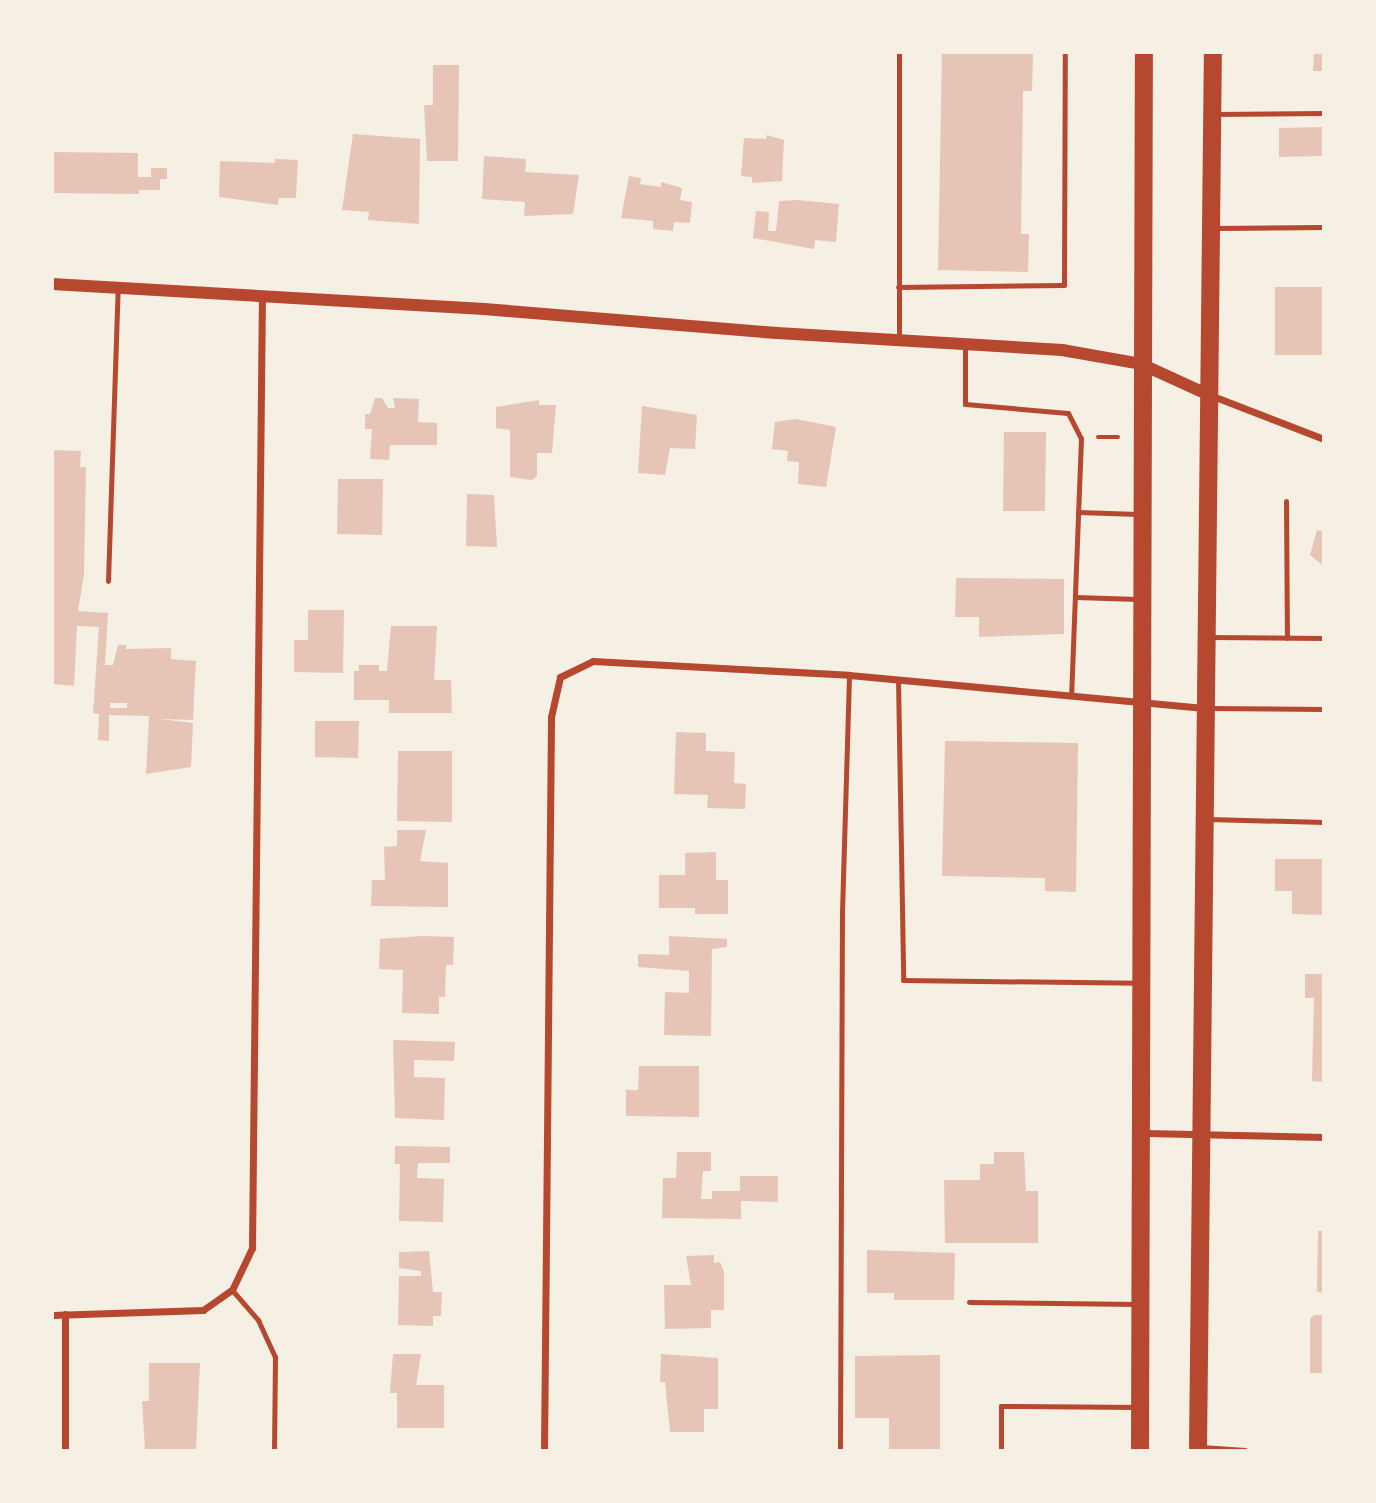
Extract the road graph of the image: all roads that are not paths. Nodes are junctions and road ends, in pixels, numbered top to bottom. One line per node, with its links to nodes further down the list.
1 (899, 52): 11 (lane)
2 (1065, 52): 11 (lane)
3 (1144, 52): 15 (main road)
4 (1213, 52): 6 (main road)
5 (1324, 113): 6 (lane)
6 (1213, 114): 8 (main road)
7 (1324, 227): 8 (lane)
8 (1212, 228): 16 (main road)
9 (52, 284): 10 (street)
10 (118, 287): 12 (street); 21 (lane)
11 (898, 287): 13 (lane)
12 (262, 295): 13 (street); 39 (street)
13 (899, 340): 14 (street)
14 (965, 344): 15 (street); 19 (lane)
15 (1141, 363): 16 (street); 20 (main road)
16 (1209, 395): 17 (street); 24 (main road)
17 (1324, 439)
18 (1286, 501): 25 (lane)
19 (1078, 512): 20 (lane); 22 (lane)
20 (1144, 514): 23 (main road)
21 (108, 581)
22 (1075, 597): 23 (lane); 29 (lane)
23 (1144, 600): 30 (main road)
24 (1209, 637): 25 (lane); 31 (main road)
25 (1287, 638): 26 (lane)
26 (1324, 638)
27 (849, 675): 28 (street); 48 (street); 49 (lane)
28 (898, 679): 29 (street); 35 (lane)
29 (1071, 694): 30 (street)
30 (1145, 702): 31 (street); 35 (main road)
31 (1209, 708): 32 (lane); 33 (main road)
32 (1324, 709)
33 (1206, 819): 34 (lane); 37 (main road)
34 (1324, 822)
35 (1145, 983): 36 (main road)
36 (1145, 1133): 37 (street); 41 (main road)
37 (1204, 1135): 38 (street); 45 (main road)
38 (1324, 1137)
39 (232, 1290): 42 (street); 47 (lane)
40 (969, 1302): 41 (lane)
41 (1142, 1304): 44 (main road)
42 (65, 1314): 43 (street); 46 (street)
43 (52, 1315)
44 (1141, 1407): 50 (lane); 51 (main road)
45 (1198, 1448): 52 (lane)
46 (65, 1451)
47 (274, 1451)
48 (544, 1451)
49 (840, 1451)
50 (1000, 1451)
51 (1140, 1451)
52 (1245, 1451)

